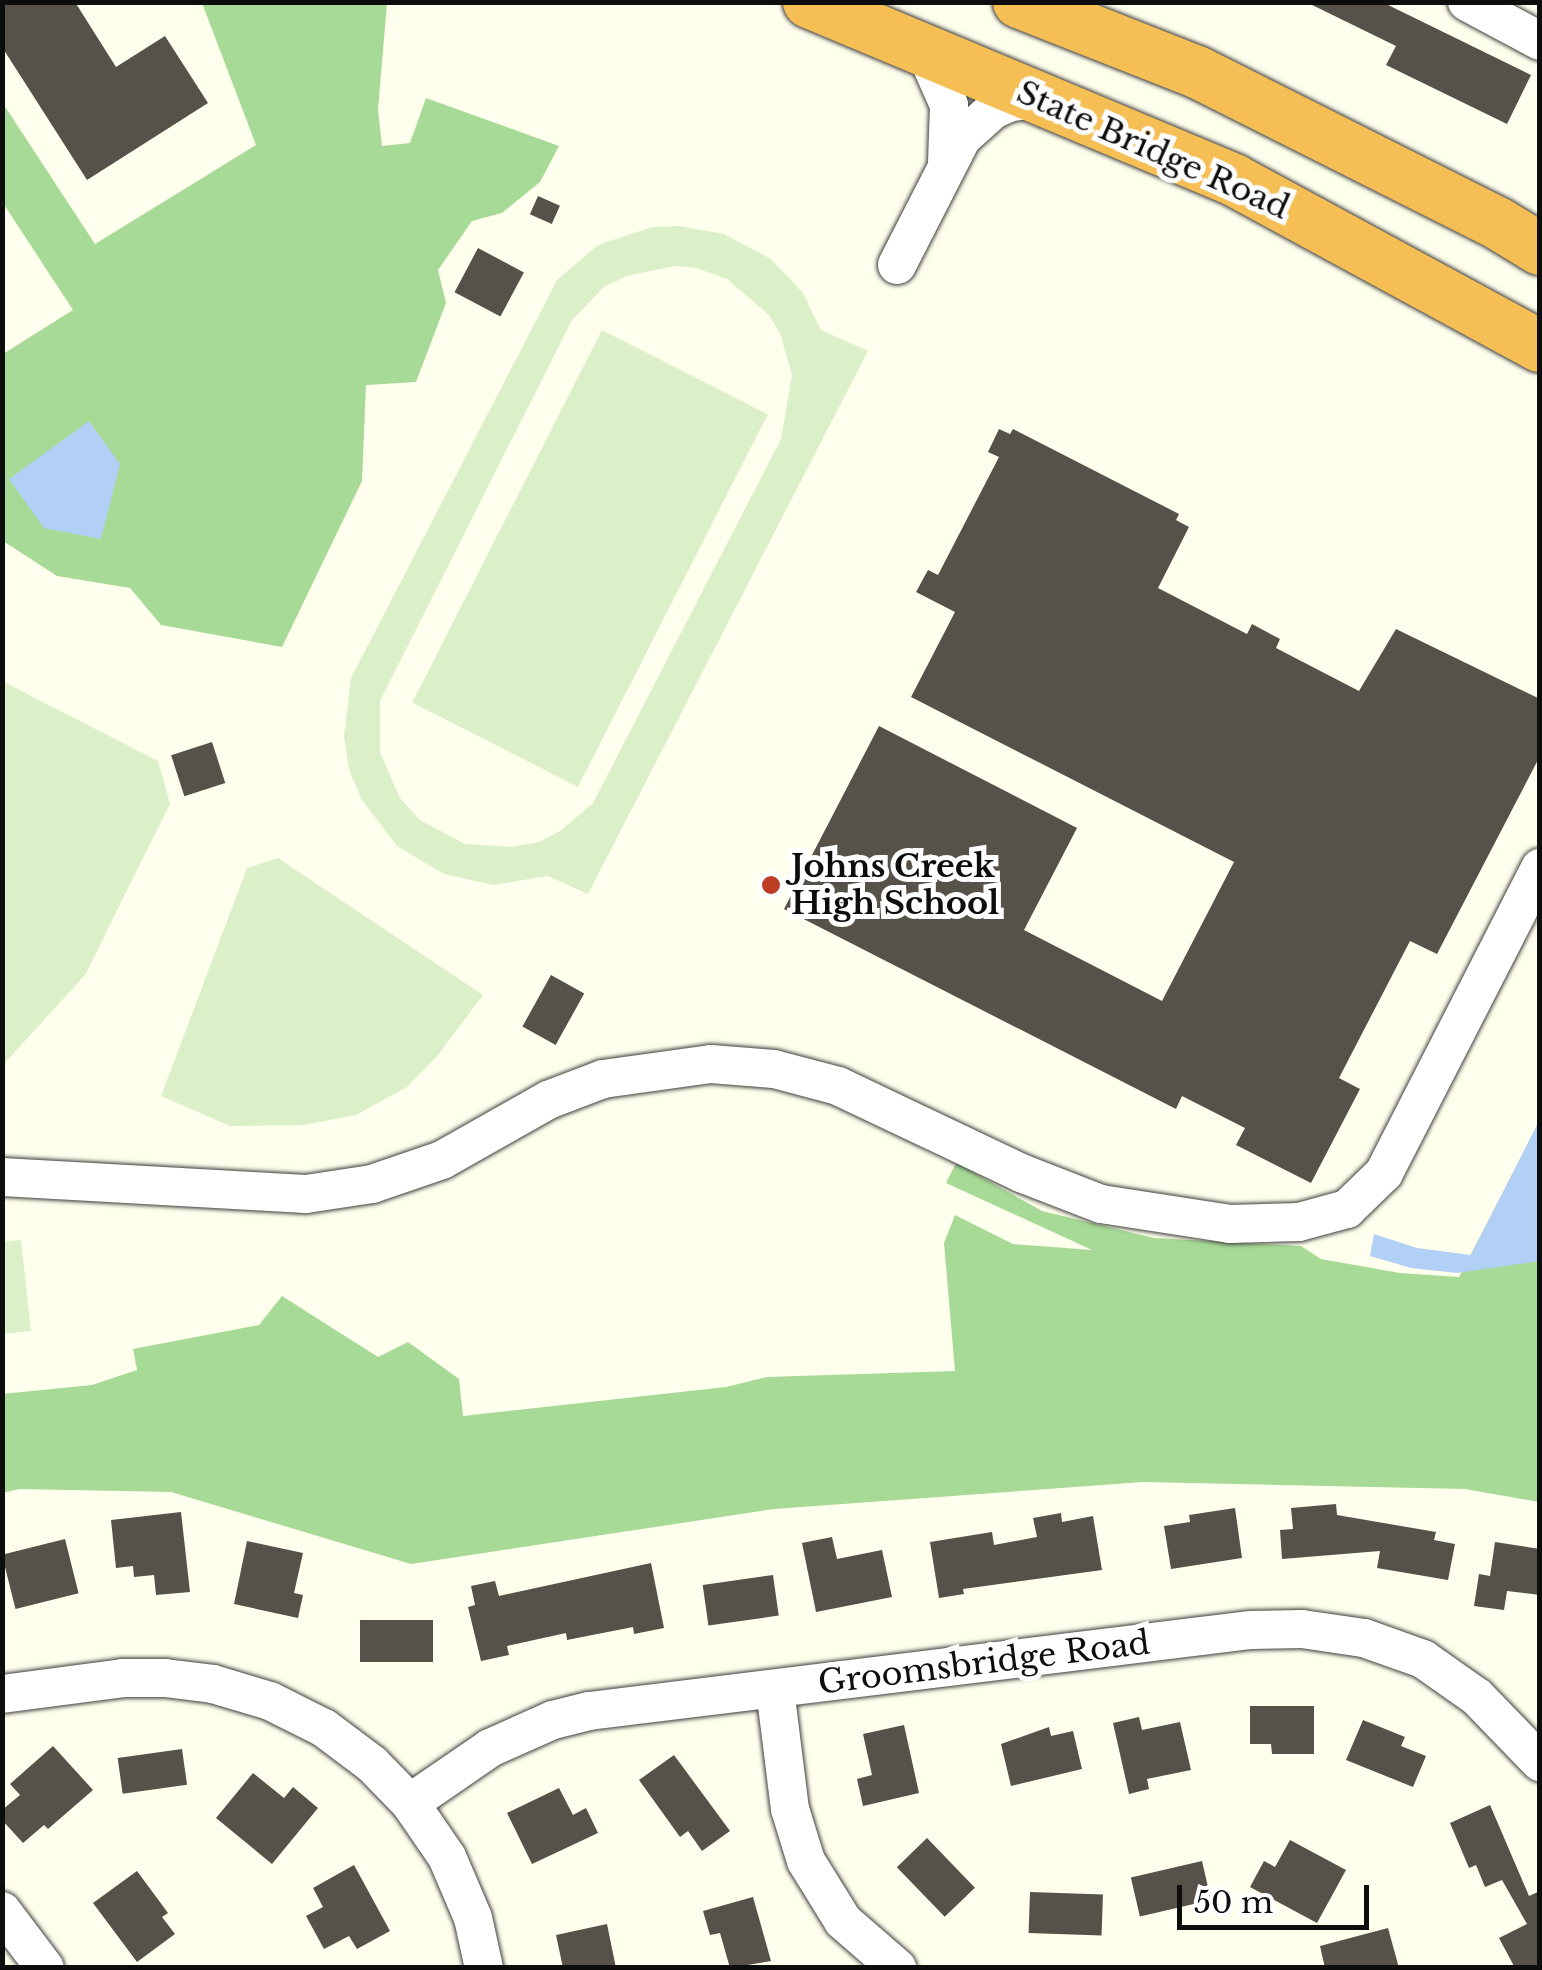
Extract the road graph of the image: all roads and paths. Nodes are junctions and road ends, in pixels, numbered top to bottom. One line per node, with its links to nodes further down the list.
1 (809, 2): 6 (highway, State Bridge Road)
2 (1019, 2): 7 (highway)
3 (1075, 2): 7 (highway)
4 (1467, 2): 5 (street)
5 (1540, 42)
6 (924, 51): 8 (highway, State Bridge Road); 9 (street)
7 (1199, 73): 10 (highway)
8 (1041, 99): 9 (street); 12 (highway, State Bridge Road)
9 (947, 161): 11 (street)
10 (1540, 249)
11 (897, 265)
12 (1540, 346)
13 (1540, 868): 14 (street)
14 (2, 1176)
15 (775, 1689): 17 (street, Groomsbridge Road); 18 (street, Groomsbridge Road); 22 (street)
16 (2, 1694): 18 (street)
17 (1534, 1744)
18 (410, 1803): 21 (street)
19 (2, 1911): 20 (street)
20 (45, 1968)
21 (484, 1968)
22 (897, 1968)

